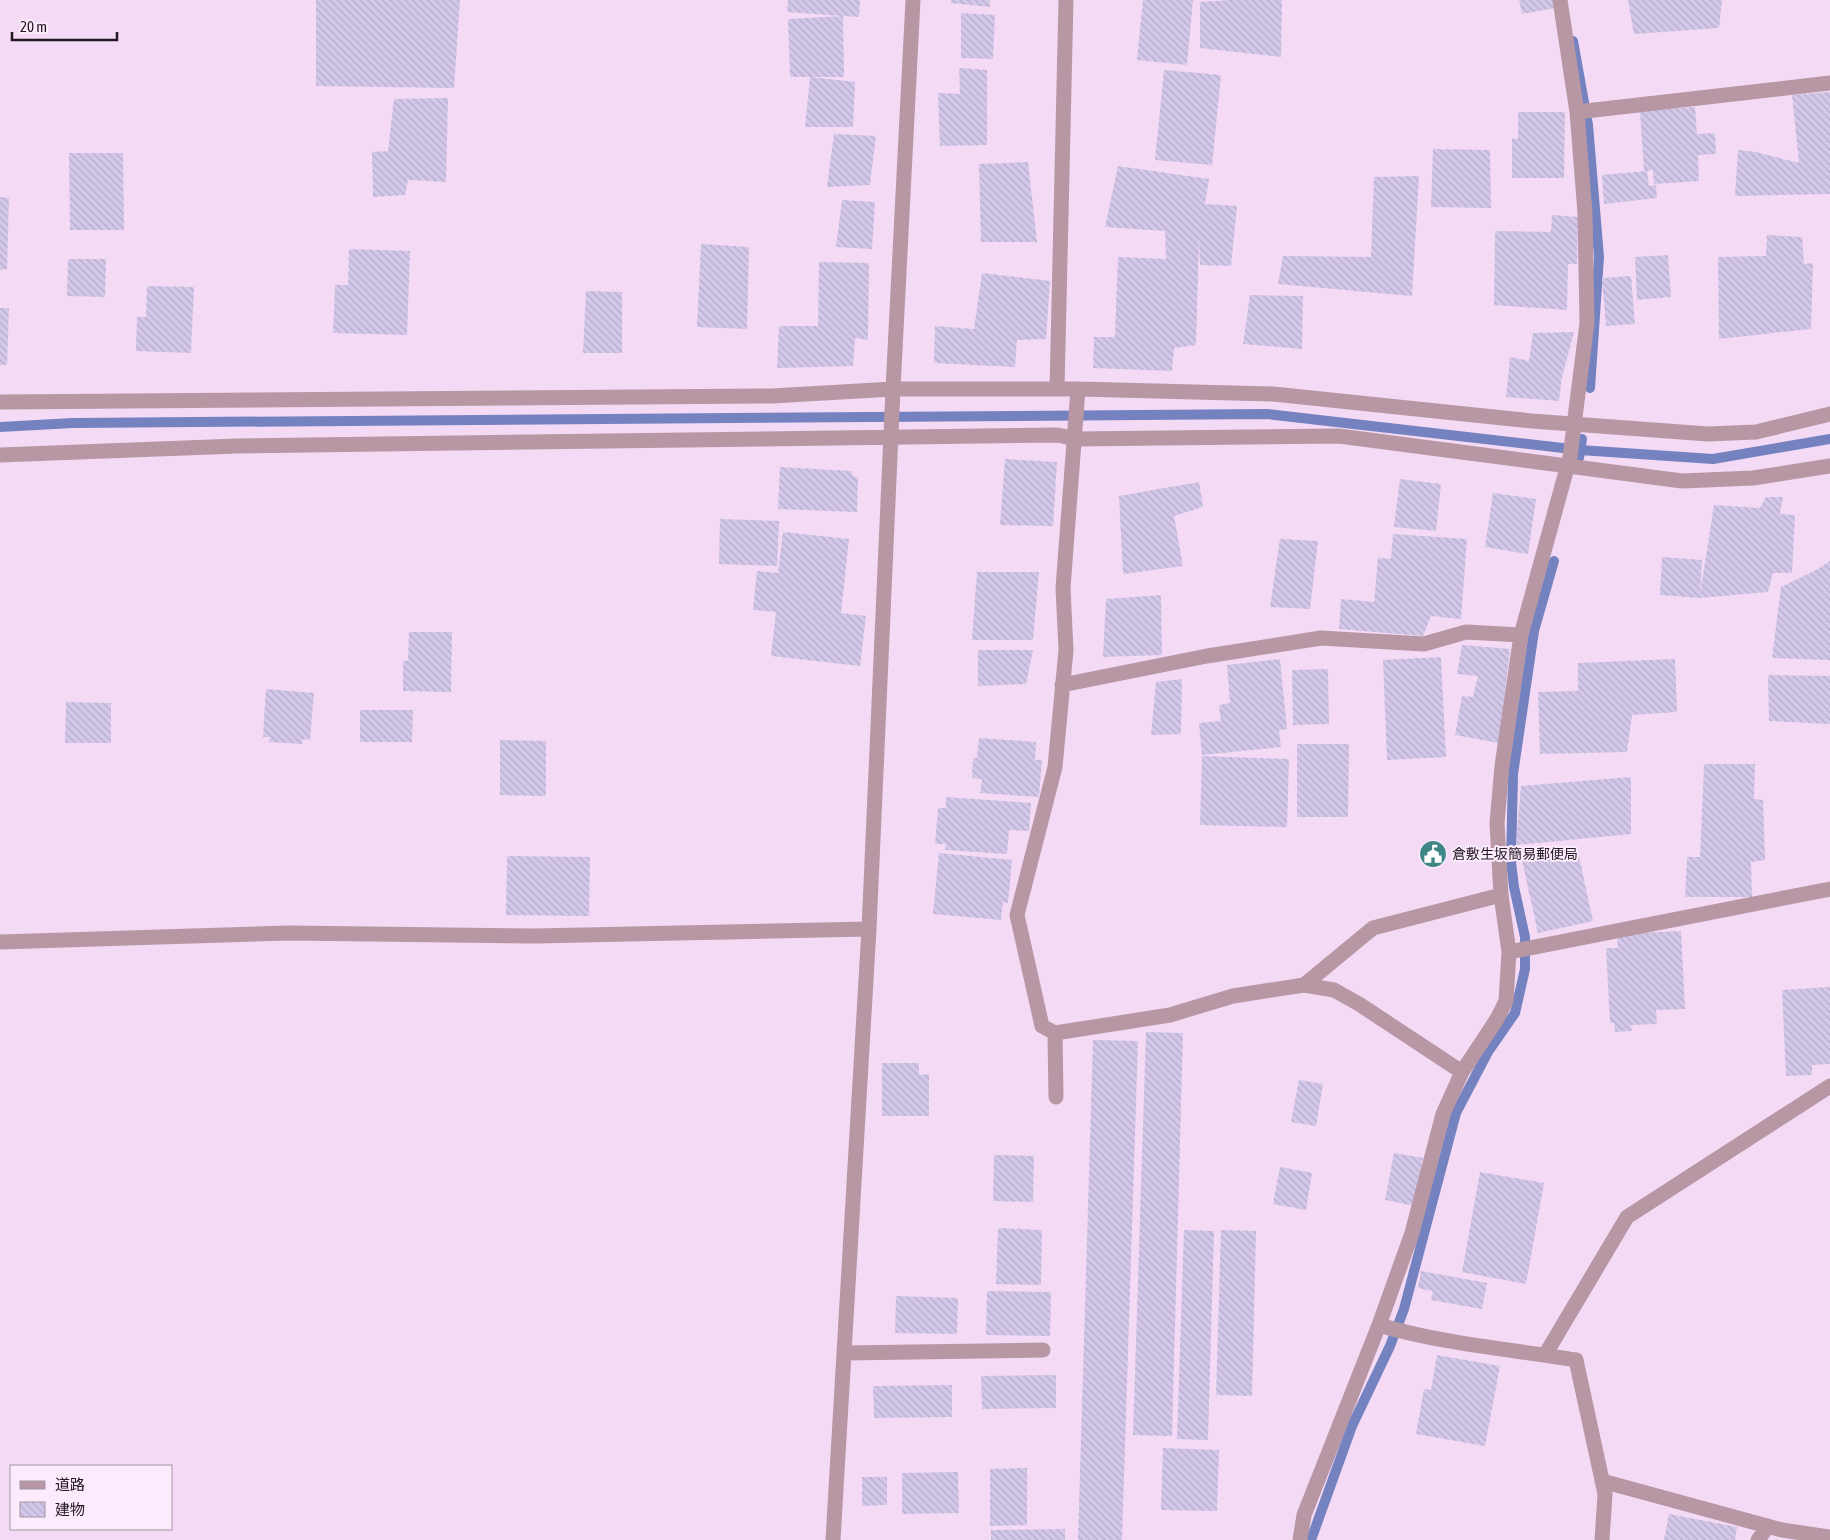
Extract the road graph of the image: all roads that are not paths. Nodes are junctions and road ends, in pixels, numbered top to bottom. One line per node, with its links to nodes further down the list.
1 (913, 0): 6 (street)
2 (1066, 0): 7 (street)
3 (1560, 0): 5 (street)
4 (1830, 83): 5 (street)
5 (1583, 112): 12 (street)
6 (893, 389): 7 (street); 9 (street); 11 (street)
7 (1058, 389): 8 (street)
8 (1078, 389): 12 (street); 13 (street)
9 (0, 402)
10 (1830, 414): 12 (street)
11 (891, 430): 13 (street); 14 (street); 21 (street)
12 (1574, 431): 15 (street)
13 (1075, 439): 15 (street); 18 (street)
14 (0, 455)
15 (1568, 462): 16 (street); 17 (street)
16 (1830, 466)
17 (1521, 635): 18 (street); 20 (street)
18 (1062, 685): 25 (street)
19 (1830, 889): 23 (street)
20 (1501, 895): 23 (street); 24 (street)
21 (869, 929): 22 (street); 31 (street)
22 (0, 942)
23 (1519, 950): 26 (street)
24 (1304, 984): 25 (street); 26 (street)
25 (1055, 1033): 28 (street)
26 (1462, 1072): 29 (street)
27 (1830, 1086): 32 (street)
28 (1056, 1097)
29 (1391, 1328): 32 (street); 37 (street)
30 (1043, 1350): 31 (street)
31 (844, 1353): 36 (street)
32 (1545, 1355): 33 (street)
33 (1602, 1481): 34 (street); 38 (street)
34 (1768, 1526): 35 (street); 39 (street)
35 (1830, 1537)
36 (833, 1540)
37 (1300, 1540)
38 (1602, 1540)
39 (1758, 1540)

